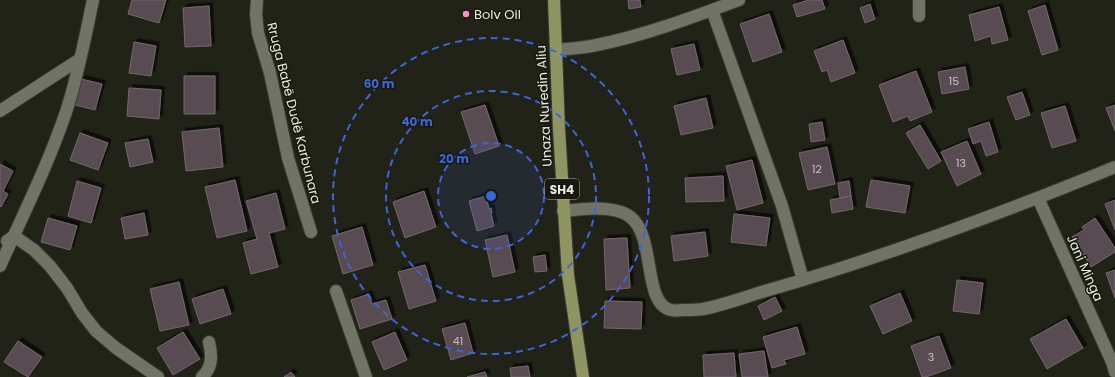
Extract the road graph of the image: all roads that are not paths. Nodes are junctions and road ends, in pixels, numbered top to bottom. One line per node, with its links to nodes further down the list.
1 (93, 0): 9 (street)
2 (257, 0): 14 (street, Rruga Babë Dudë Karbunara)
3 (554, 0): 8 (main road, Unaza Nuredin Aliu / SH4)
4 (739, 0): 6 (street)
5 (919, 0): 7 (street)
6 (712, 10): 8 (street); 18 (street)
7 (919, 16)
8 (556, 50): 13 (main road, Unaza Nuredin Aliu / SH4)
9 (80, 59): 10 (street); 15 (street)
10 (0, 111)
11 (1115, 167): 12 (street)
12 (1038, 198): 18 (street); 21 (street, Jani Minga)
13 (563, 211): 18 (street); 25 (main road, Unaza Nuredin Aliu / SH4)
14 (311, 232)
15 (14, 236): 16 (street); 17 (street); 22 (street)
16 (0, 246)
17 (0, 266)
18 (803, 280)
19 (336, 291): 24 (street)
20 (209, 342): 23 (street)
21 (1115, 372)
22 (158, 377)
23 (202, 377)
24 (366, 377)
25 (583, 377)

